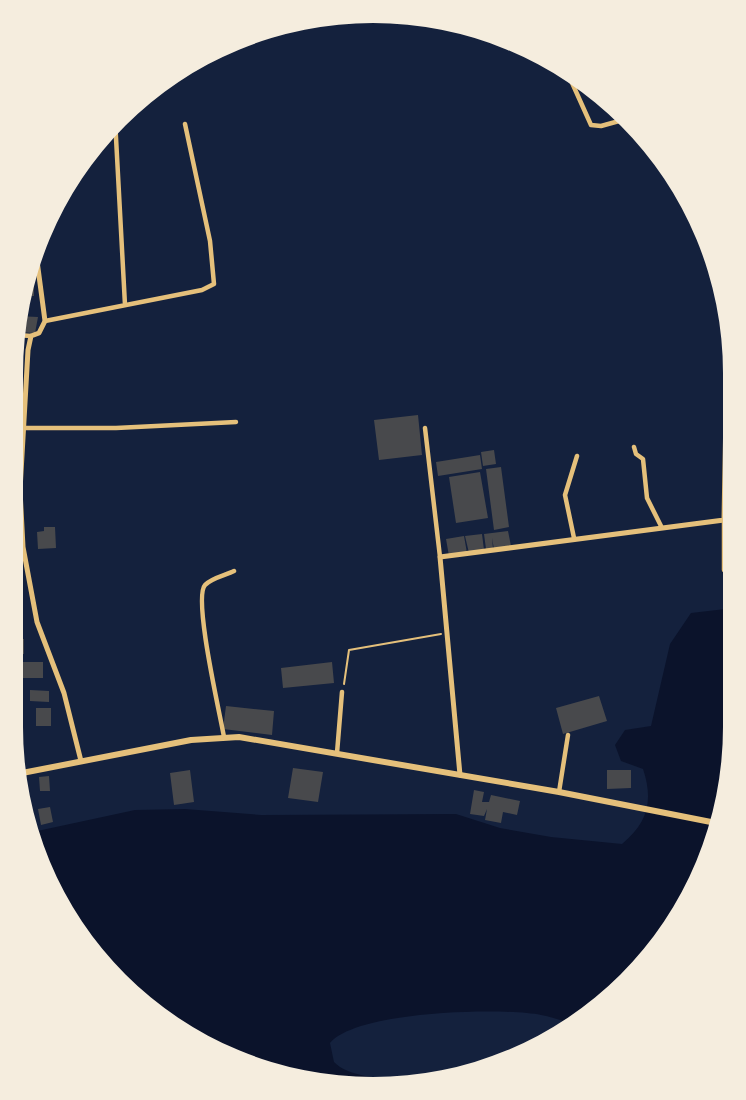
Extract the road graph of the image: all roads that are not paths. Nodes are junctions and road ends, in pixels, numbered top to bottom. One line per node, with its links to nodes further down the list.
1 (573, 86): 2 (street)
2 (617, 122)
3 (186, 124): 6 (street)
4 (116, 135): 6 (street)
5 (36, 278): 7 (street)
6 (125, 305): 7 (street)
7 (45, 321): 9 (street)
8 (25, 336): 9 (street)
9 (31, 336): 11 (street)
10 (236, 422): 11 (street)
11 (23, 428)
12 (425, 428): 19 (street)
13 (634, 447): 16 (street)
14 (577, 456): 17 (street)
15 (723, 520): 16 (street)
16 (661, 526): 17 (street)
17 (575, 538): 19 (street)
18 (23, 547): 25 (street)
19 (440, 557): 27 (street)
20 (234, 571): 23 (street)
21 (342, 692): 24 (street)
22 (568, 735): 28 (street)
23 (224, 737): 24 (main road); 25 (main road)
24 (337, 753): 27 (main road)
25 (81, 761): 26 (main road)
26 (26, 772)
27 (460, 775): 28 (main road)
28 (559, 792): 29 (main road)
29 (710, 822)

